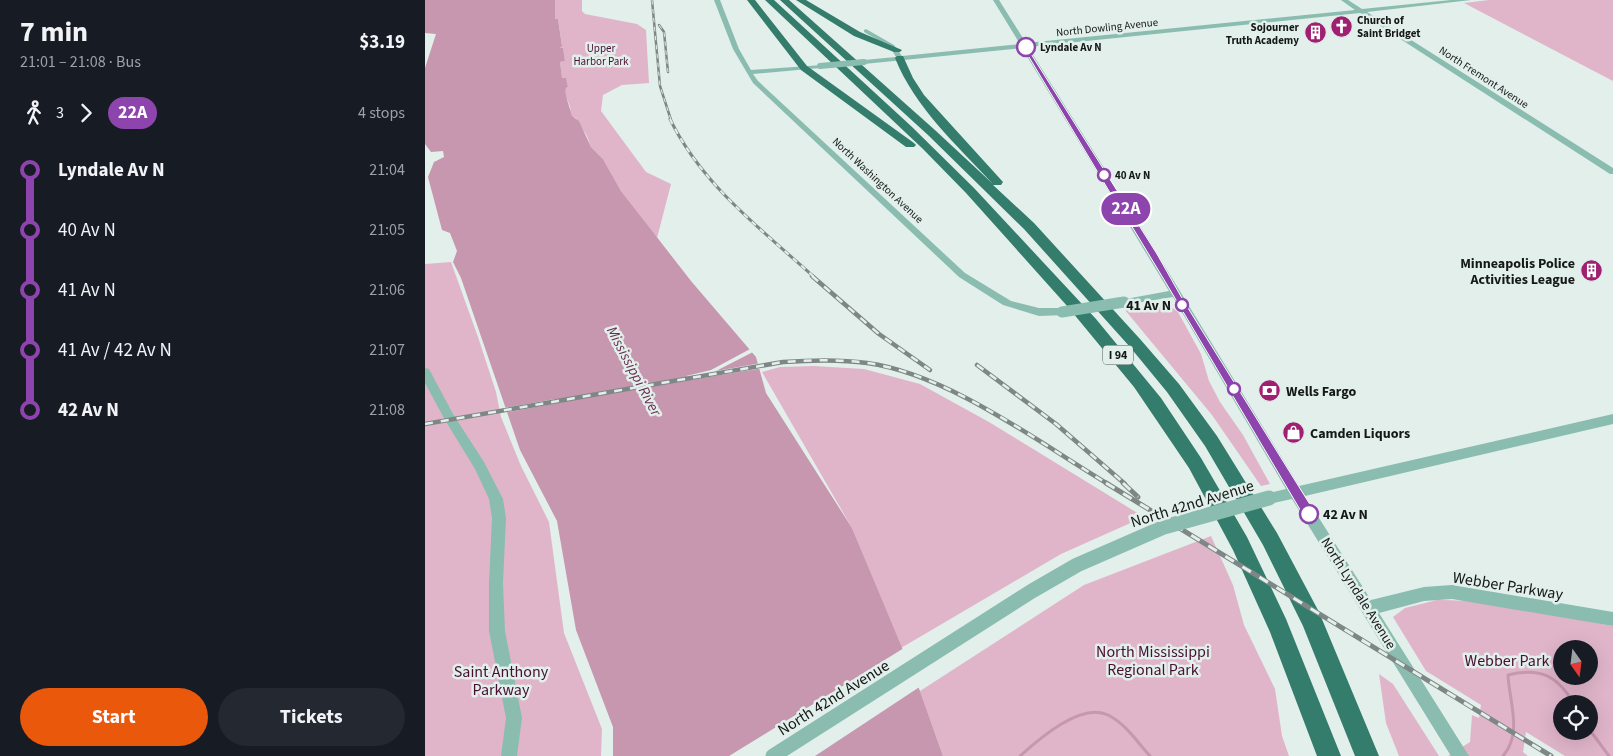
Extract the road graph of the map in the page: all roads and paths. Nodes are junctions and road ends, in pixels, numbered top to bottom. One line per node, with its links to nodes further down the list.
1 (717, 0): 11 (street, North Washington Avenue)
2 (722, 0): 11 (street)
3 (751, 0): 16 (highway)
4 (769, 0): 19 (highway, I 94)
5 (784, 0): 20 (highway, I 94)
6 (800, 0): 15 (highway)
7 (809, 0): 13 (highway)
8 (1344, 0): 12 (street, North Fremont Avenue)
9 (1467, 0): 12 (street, North Dowling Avenue)
10 (999, 2): 14 (street, North Lyndale Avenue)
11 (720, 10): 17 (street, North Washington Avenue)
12 (1361, 11): 14 (street, North Dowling Avenue); 18 (street, North Fremont Avenue)
13 (866, 31): 15 (street)
14 (1025, 45): 15 (street, North Dowling Avenue); 21 (street, North Lyndale Avenue)
15 (898, 54): 16 (street, North Dowling Avenue, bridge); 20 (highway)
16 (804, 68): 17 (street, North Dowling Avenue); 19 (highway)
17 (748, 72): 21 (street, North Washington Avenue, bridge)
18 (1613, 172)
19 (994, 216): 29 (highway, I 94)
20 (1029, 226): 30 (highway, I 94)
21 (1175, 293): 24 (street, North Lyndale Avenue)
22 (425, 372): 27 (street)
23 (1613, 419): 24 (street, North 42nd Avenue)
24 (1297, 493): 25 (street, North Lyndale Avenue); 28 (street, North 42nd Avenue, bridge)
25 (1370, 608): 26 (street, Webber Parkway); 31 (street, North Lyndale Avenue)
26 (1613, 619)
27 (509, 756)
28 (773, 756)
29 (1329, 756)
30 (1367, 756)
31 (1461, 756)

